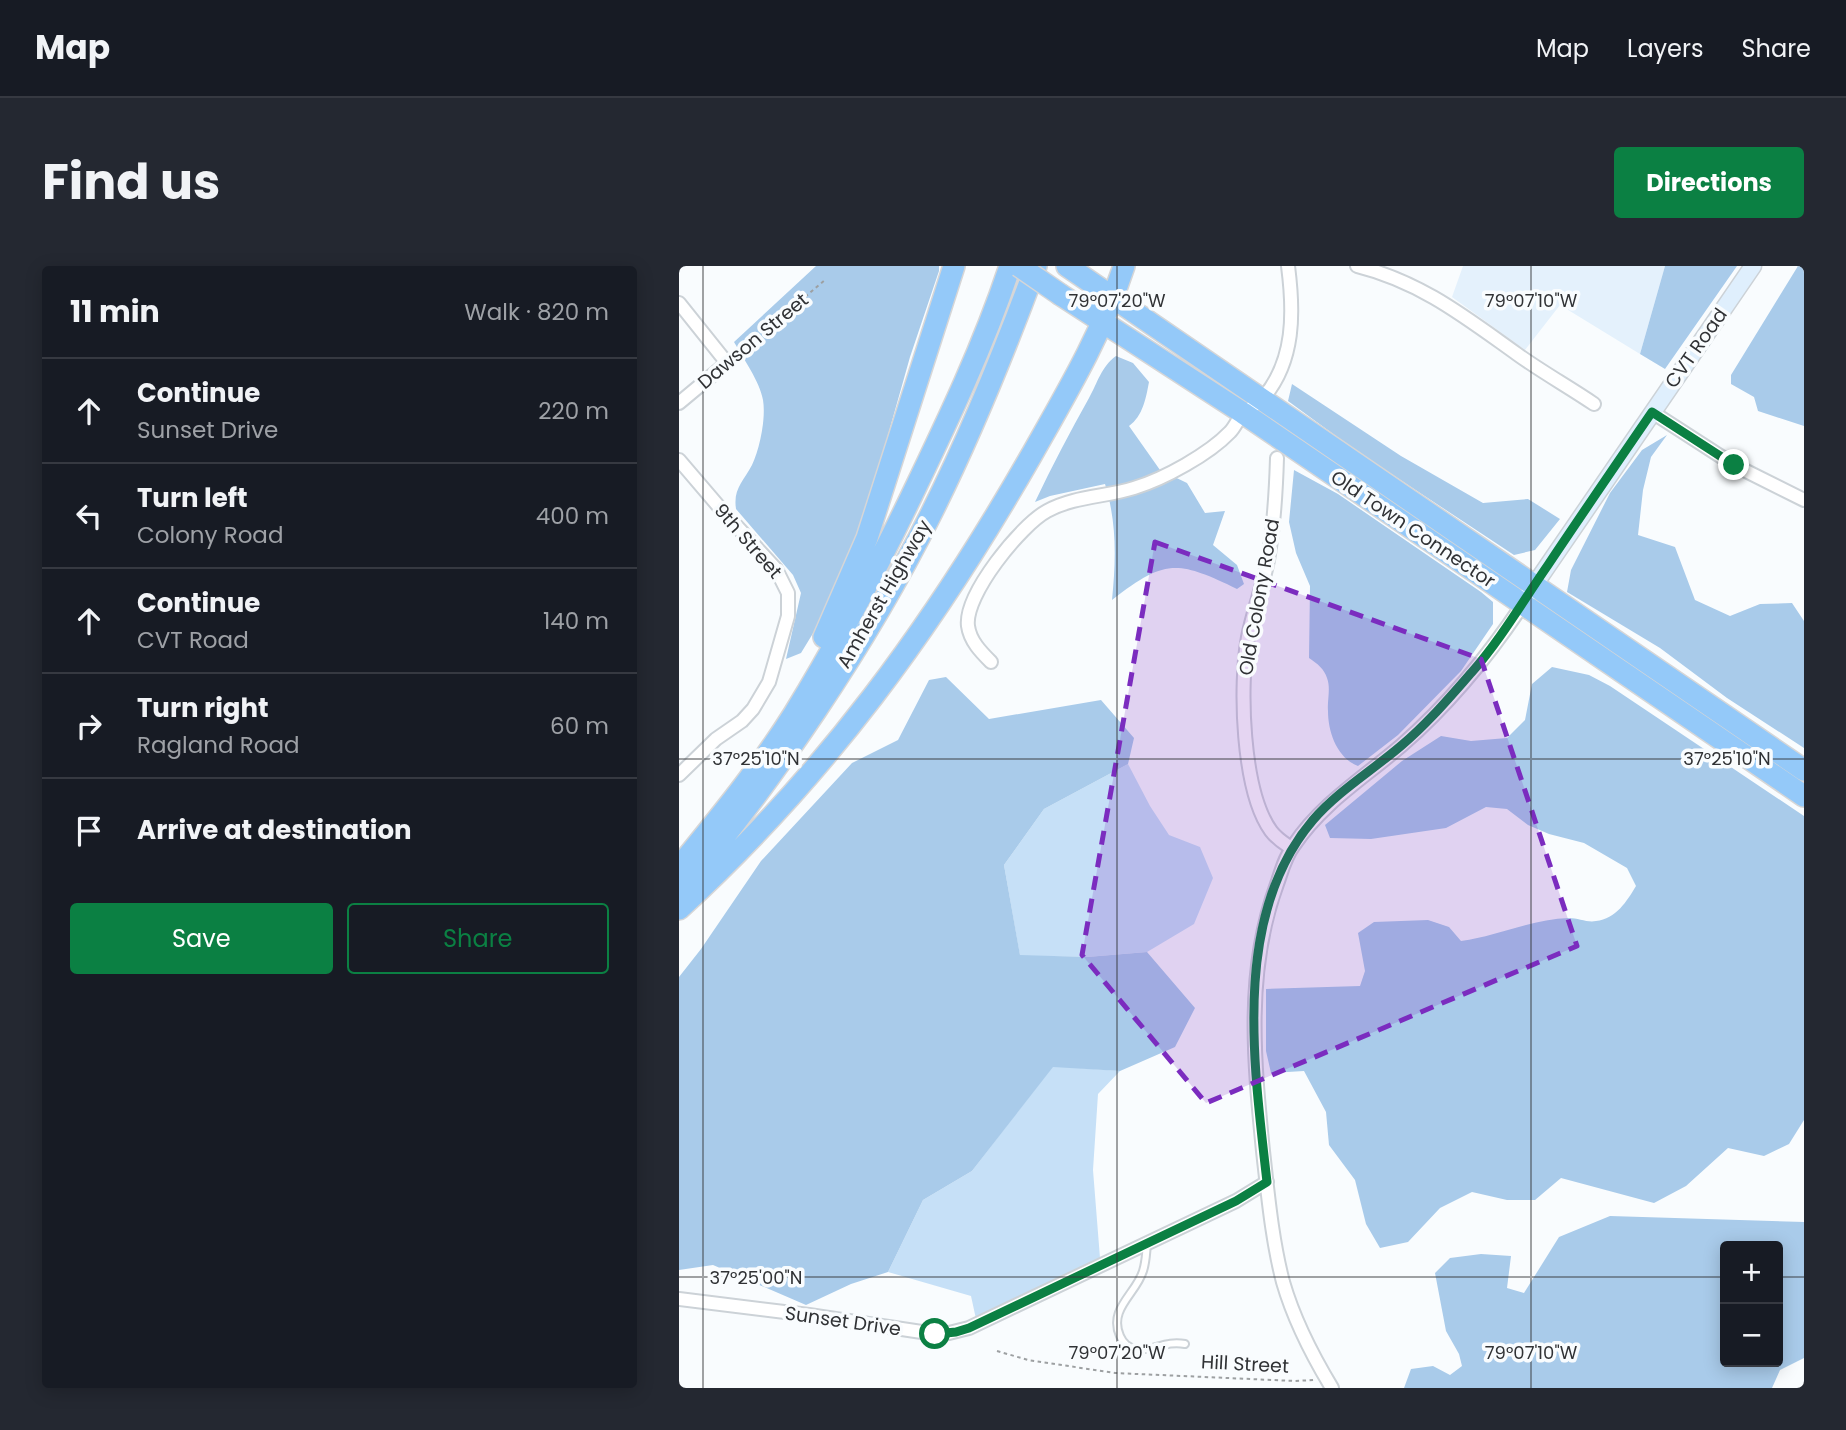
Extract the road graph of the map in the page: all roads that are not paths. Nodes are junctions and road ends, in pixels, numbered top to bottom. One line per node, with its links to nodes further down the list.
1 (954, 266): 26 (highway)
2 (1010, 266): 26 (highway, Amherst Highway)
3 (1019, 266): 12 (highway, Old Town Connector, bridge)
4 (1036, 266): 29 (highway, Amherst Highway)
5 (1124, 266): 10 (highway)
6 (1288, 266): 13 (street)
7 (1357, 266): 15 (street)
8 (1753, 266): 16 (street, CVT Road)
9 (1069, 267): 10 (highway, Old Town Connector)
10 (1114, 298): 12 (highway); 13 (highway, Old Town Connector)
11 (679, 303): 14 (street, Dawson Street)
12 (1104, 323): 17 (highway, Old Town Connector); 30 (highway)
13 (1262, 400): 17 (street); 21 (highway, Old Town Connector)
14 (679, 403)
15 (1594, 404)
16 (1652, 412): 20 (street); 21 (street, CVT Road)
17 (1243, 413): 21 (highway, Old Town Connector); 22 (street)
18 (1277, 458): 27 (street, Old Colony Road)
19 (679, 460): 24 (street, 9th Street)
20 (1804, 500)
21 (1528, 595): 23 (highway, Old Town Connector); 25 (highway, Old Town Connector); 27 (street)
22 (991, 662)
23 (1804, 770)
24 (679, 775)
25 (1804, 796)
26 (703, 838): 28 (highway, Amherst Highway)
27 (1291, 848): 31 (street)
28 (679, 867)
29 (679, 892)
30 (679, 909)
31 (1267, 1182): 32 (street, Sunset Drive); 35 (street)
32 (1147, 1244): 33 (street, Sunset Drive); 34 (lane)
33 (679, 1299)
34 (1185, 1344)
35 (1329, 1383)

